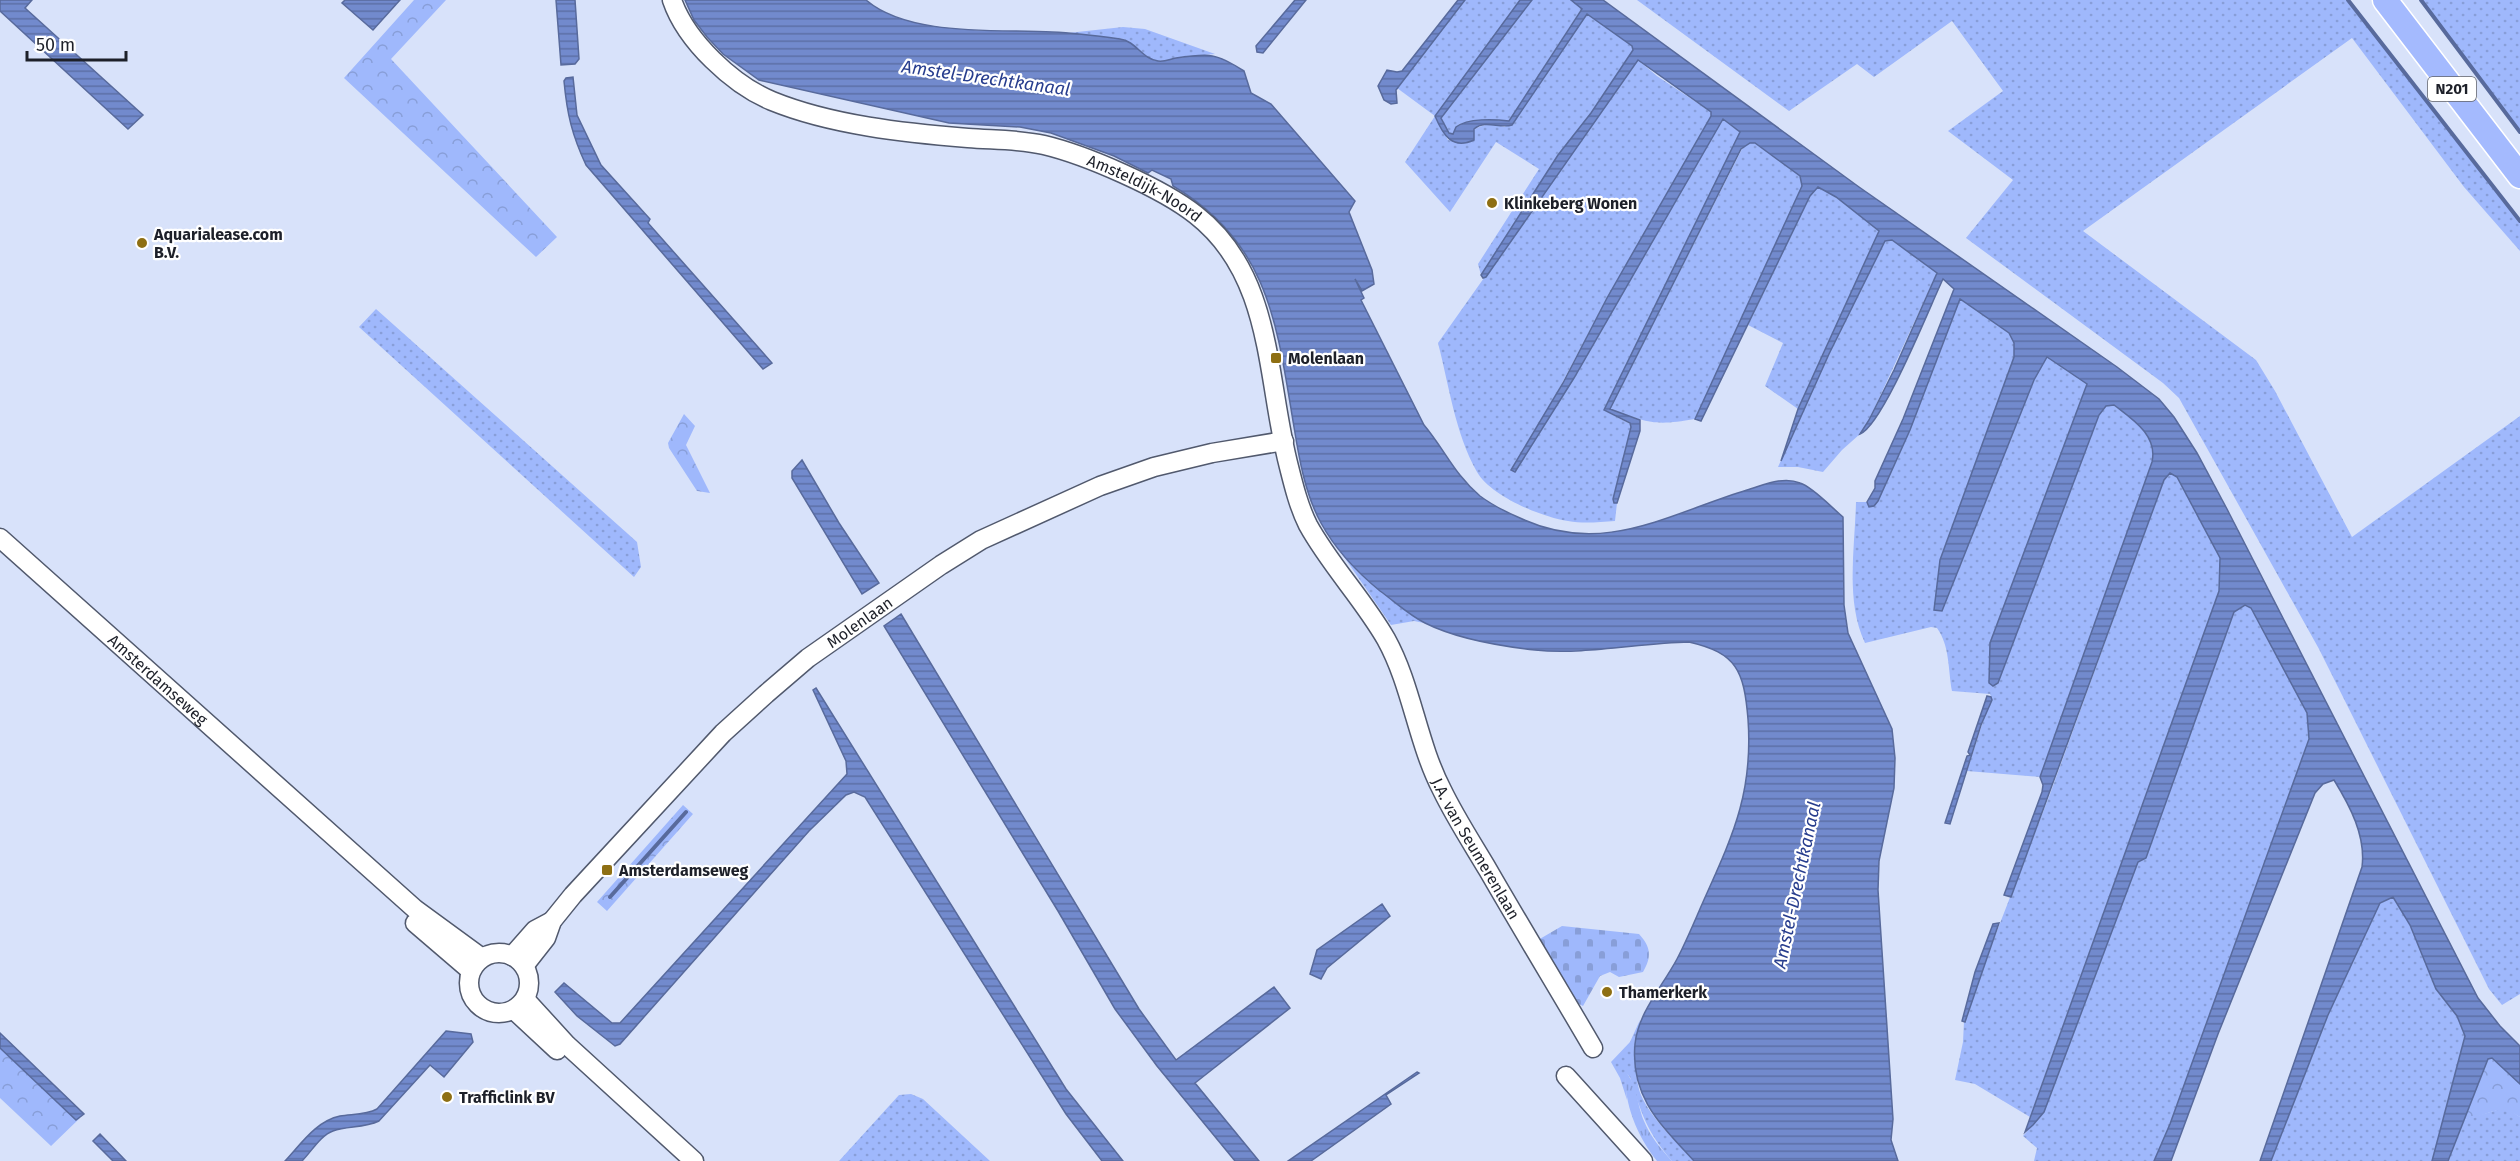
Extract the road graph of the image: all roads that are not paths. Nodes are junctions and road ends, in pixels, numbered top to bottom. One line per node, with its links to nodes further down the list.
1 (672, 0): 4 (street, Amsteldijk-Noord)
2 (2385, 0): 3 (main road, N201)
3 (2520, 176)
4 (1284, 441): 7 (street, Amsteldijk-Noord); 8 (street, Molenlaan)
5 (0, 538): 9 (street, Amsterdamseweg)
6 (0, 551): 9 (street, Amsterdamseweg)
7 (1386, 639): 11 (street, J.A. van Seumerenlaan)
8 (518, 961): 9 (street); 10 (street)
9 (476, 964): 10 (street)
10 (520, 1004): 13 (street); 14 (street)
11 (1593, 1047)
12 (1566, 1076): 15 (street)
13 (680, 1161)
14 (694, 1161)
15 (1643, 1161)

